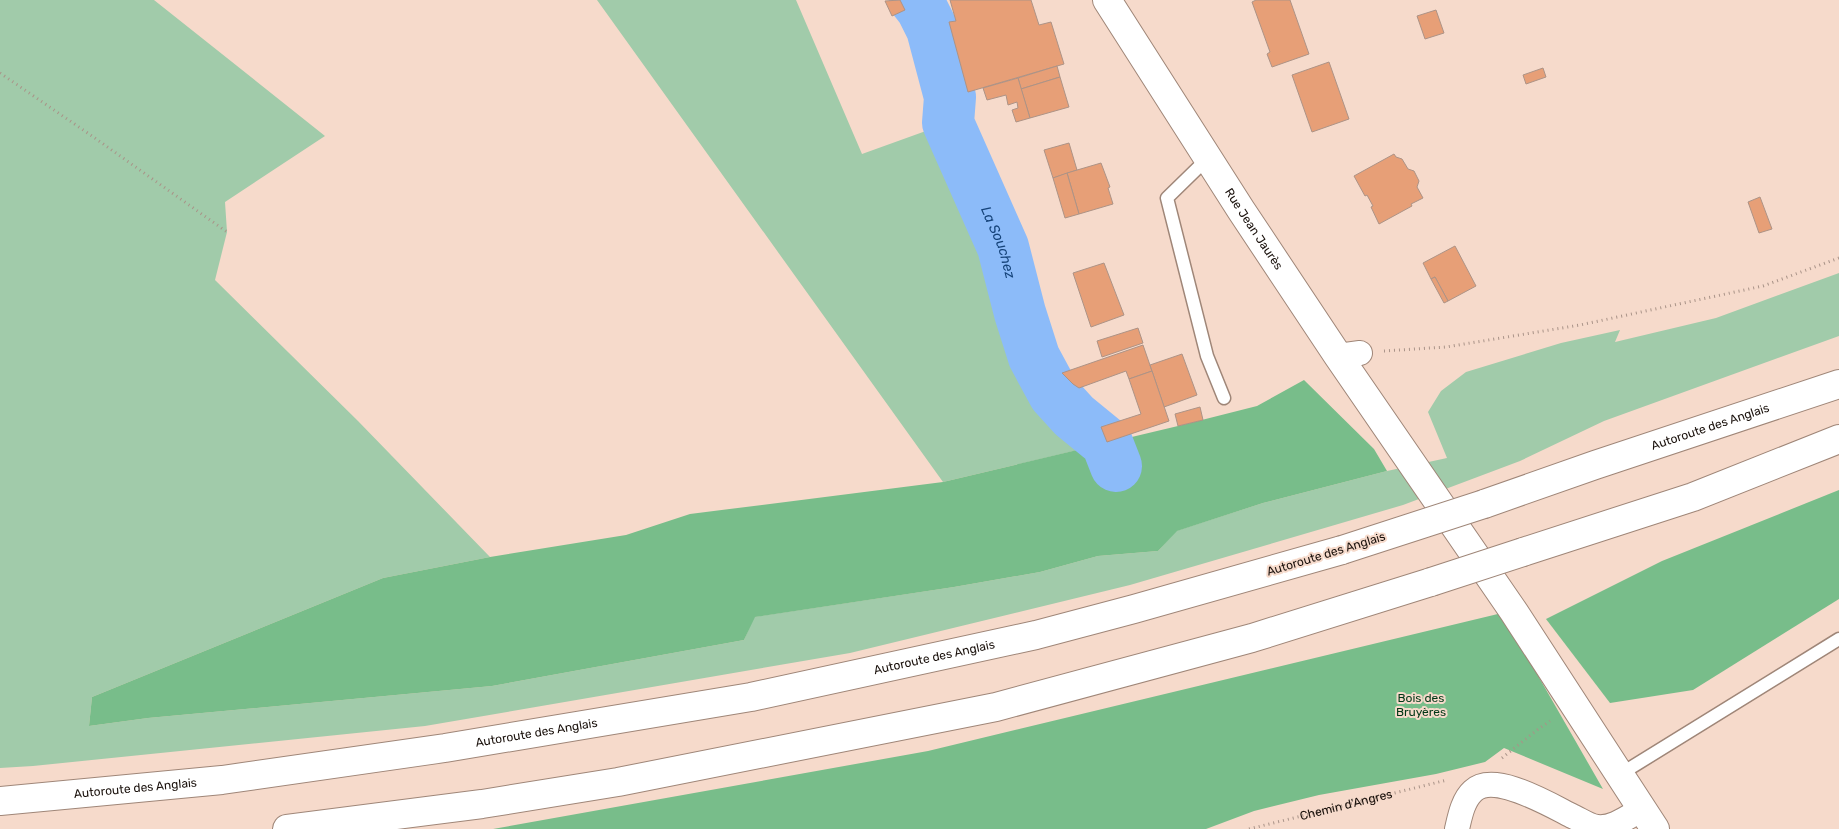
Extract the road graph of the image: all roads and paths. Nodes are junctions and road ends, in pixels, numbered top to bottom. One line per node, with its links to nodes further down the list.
1 (1107, 0): 3 (main road, Rue Jean Jaurès)
2 (0, 72): 4 (path)
3 (1208, 158): 6 (main road, Rue Jean Jaurès); 8 (lane)
4 (226, 232)
5 (1839, 258): 6 (path)
6 (1349, 354): 11 (main road, Rue Jean Jaurès)
7 (1839, 384): 13 (main road, Autoroute des Anglais, bridge)
8 (1224, 398)
9 (1839, 440): 16 (main road, bridge)
10 (1839, 639): 11 (lane)
11 (1619, 775): 14 (main road, Rue Jean Jaurès)
12 (1442, 781): 17 (path, Chemin d'Angres)
13 (0, 801)
14 (1649, 819): 15 (street); 19 (main road, Rue Jean Jaurès)
15 (1598, 828): 18 (street)
16 (287, 829)
17 (1249, 829)
18 (1457, 829)
19 (1661, 829)

